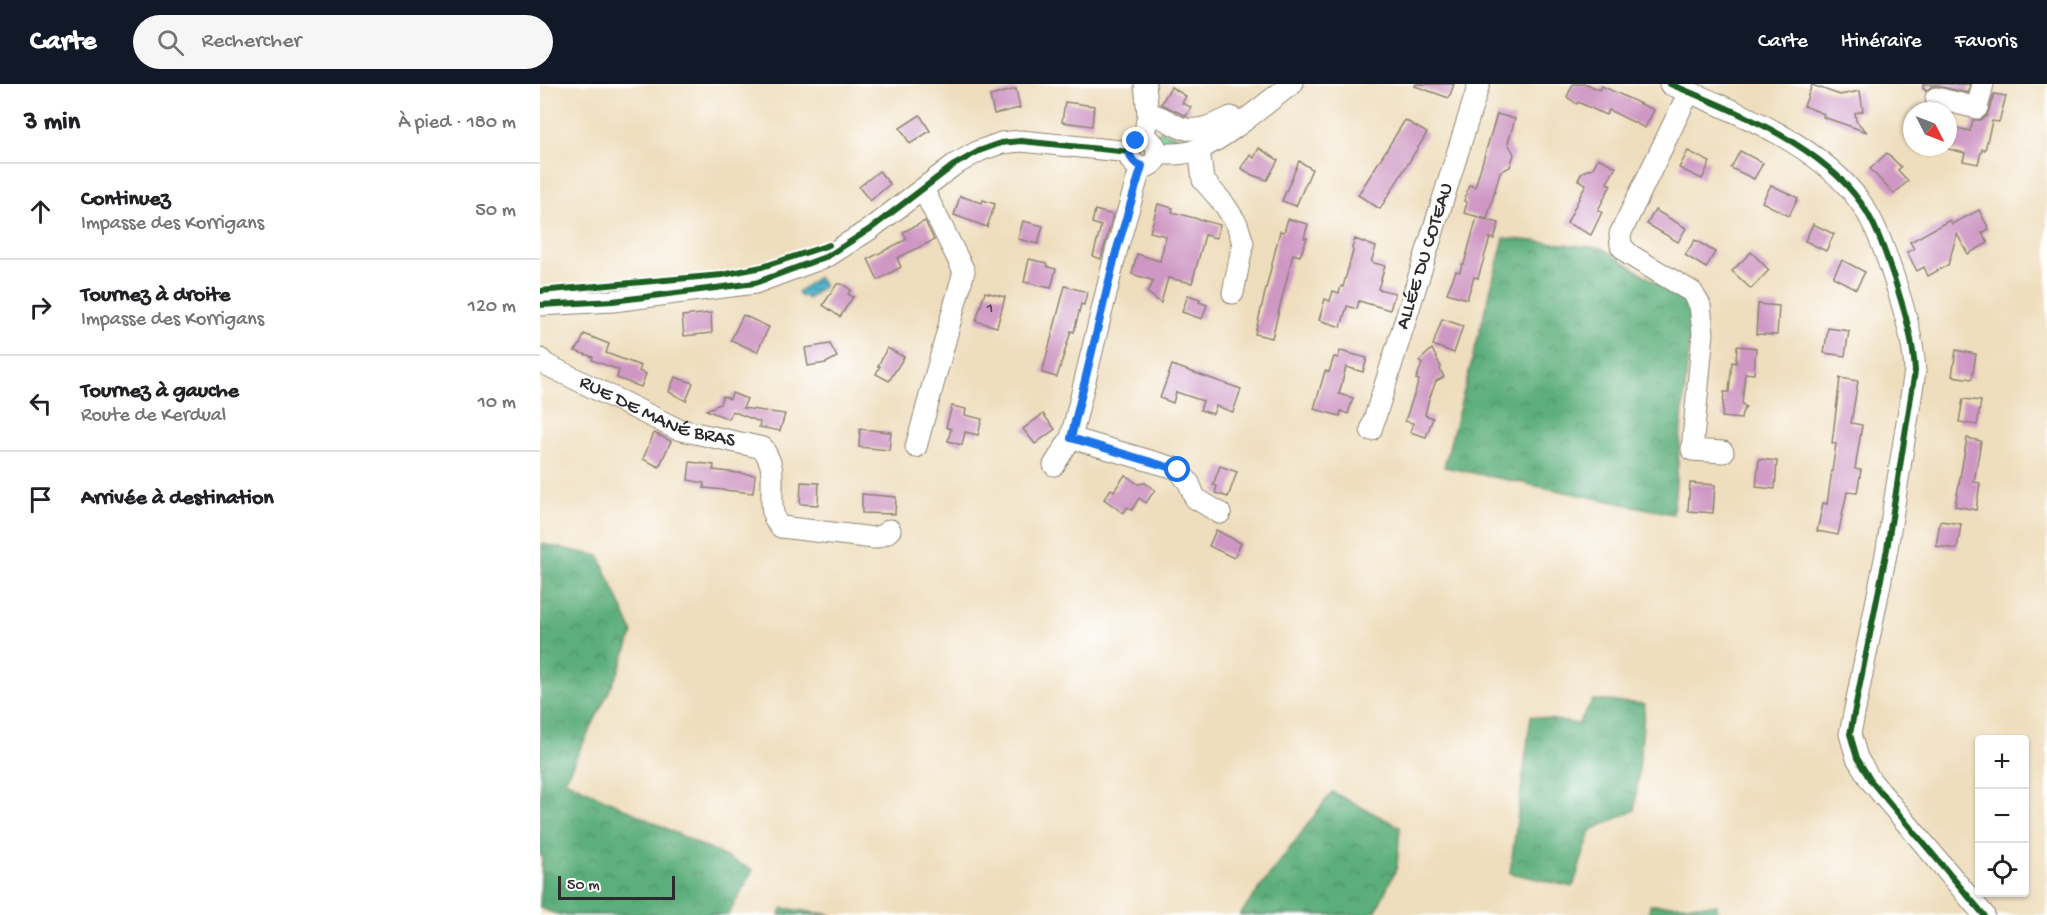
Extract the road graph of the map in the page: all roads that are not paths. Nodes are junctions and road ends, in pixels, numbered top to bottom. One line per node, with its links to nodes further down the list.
1 (1145, 84): 7 (street)
2 (1292, 84): 8 (street)
3 (1479, 84): 15 (street, ALLÉE DU COTEAU)
4 (1983, 84): 6 (street)
5 (1679, 88): 18 (street); 22 (street)
6 (1936, 98)
7 (1148, 114): 8 (street); 10 (street)
8 (1240, 123): 9 (street)
9 (1199, 149): 10 (street); 12 (street)
10 (1143, 153): 11 (street); 16 (street)
11 (923, 189): 13 (street); 17 (street)
12 (1233, 293)
13 (540, 305)
14 (540, 359): 21 (street, RUE DE MANÉ BRAS)
15 (1371, 430)
16 (1071, 438): 19 (street); 20 (street)
17 (916, 447)
18 (1723, 452)
19 (1054, 465)
20 (1220, 513)
21 (890, 530)
22 (1984, 915)

